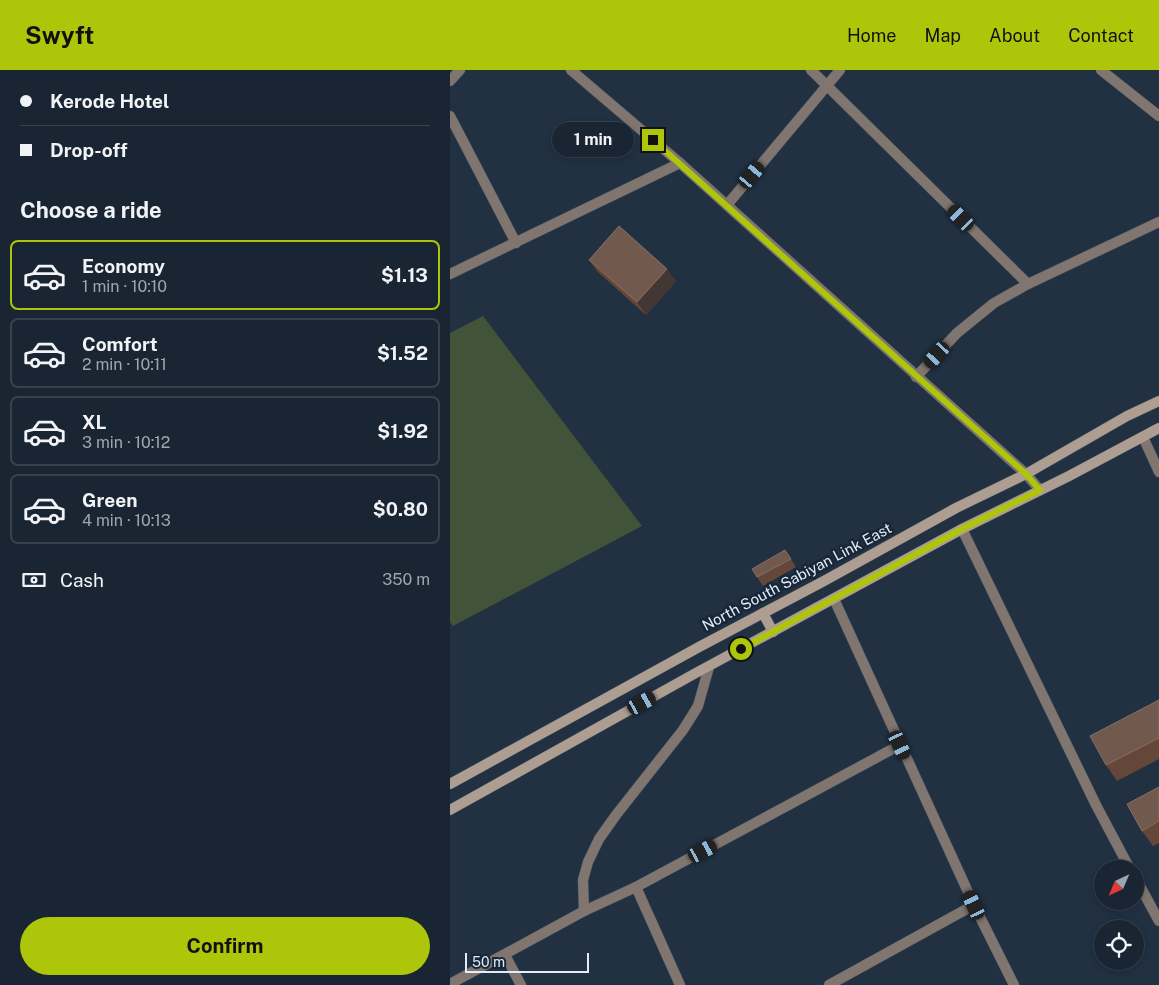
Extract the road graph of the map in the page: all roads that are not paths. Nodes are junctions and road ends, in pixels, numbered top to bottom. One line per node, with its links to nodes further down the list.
1 (460, 70): 6 (street)
2 (571, 70): 10 (street)
3 (811, 70): 7 (street)
4 (840, 70): 7 (street)
5 (1101, 70): 8 (street)
6 (450, 81)
7 (828, 84): 11 (street); 15 (street)
8 (1158, 113)
9 (450, 116): 13 (street)
10 (680, 164): 11 (street); 13 (street)
11 (727, 205): 16 (street)
12 (1159, 222): 15 (street)
13 (516, 243): 14 (street)
14 (450, 274)
15 (1028, 284): 16 (street)
16 (916, 377): 21 (street)
17 (1159, 400): 21 (main road, North South Sabiyan Link East)
18 (1159, 428): 19 (main road)
19 (1143, 437): 20 (street); 22 (main road)
20 (1159, 472)
21 (1026, 474): 22 (street); 25 (main road, North South Sabiyan Link East)
22 (1040, 490): 23 (main road)
23 (962, 529): 24 (main road); 31 (street)
24 (834, 600): 26 (main road); 28 (street)
25 (763, 613): 26 (main road); 29 (main road, North South Sabiyan Link East)
26 (773, 632): 27 (main road)
27 (708, 666): 30 (main road); 35 (street)
28 (900, 745): 32 (street); 34 (street)
29 (450, 784)
30 (450, 810)
31 (1125, 860)
32 (636, 887): 35 (street); 40 (street)
33 (1144, 894): 36 (street)
34 (974, 905): 41 (street); 42 (street)
35 (584, 911): 37 (street)
36 (1159, 921)
37 (505, 955): 38 (street); 39 (street)
38 (450, 984)
39 (521, 985)
40 (680, 985)
41 (830, 985)
42 (1014, 985)

